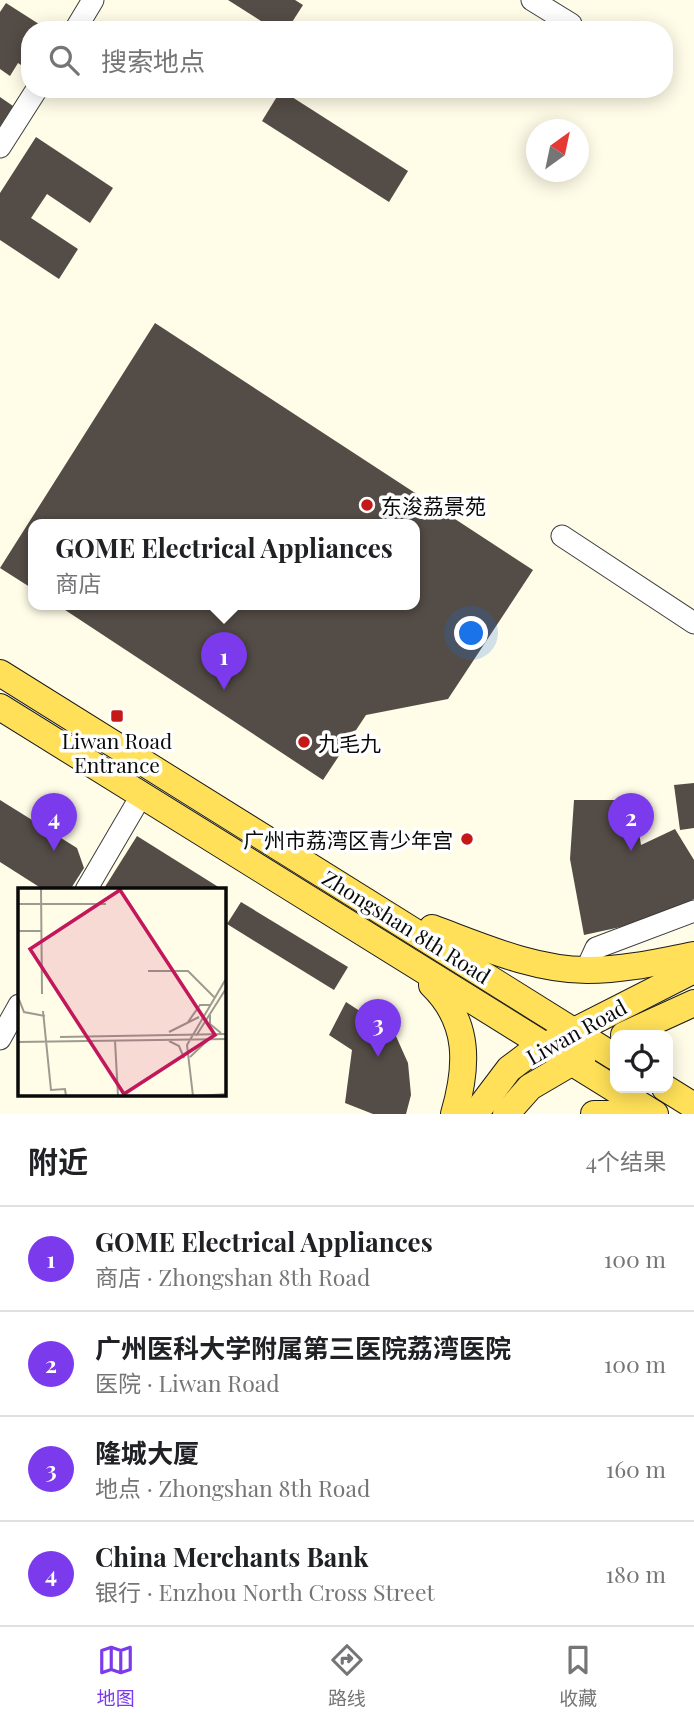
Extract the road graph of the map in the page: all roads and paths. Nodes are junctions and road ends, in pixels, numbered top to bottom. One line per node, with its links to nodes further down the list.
1 (93, 0): 3 (street)
2 (532, 0): 4 (street)
3 (80, 21)
4 (566, 21)
5 (31, 98): 6 (street)
6 (0, 147)
7 (562, 536): 8 (street)
8 (694, 622)
9 (0, 673): 13 (main road, Zhongshan 8th Road)
10 (0, 707): 11 (main road, Zhongshan 8th Road)
11 (141, 796): 12 (street); 15 (main road, Zhongshan 8th Road)
12 (87, 888)
13 (384, 911): 17 (main road); 21 (main road, Zhongshan 8th Road)
14 (694, 911): 17 (street)
15 (387, 949): 24 (main road, Zhongshan 8th Road); 29 (main road)
16 (694, 956): 17 (main road)
17 (586, 970)
18 (694, 970): 21 (main road, Liwan Road)
19 (694, 1003): 22 (main road, Liwan Road)
20 (18, 1007): 23 (street)
21 (573, 1030): 24 (main road, Liwan Road); 25 (main road, Zhongshan 8th Road)
22 (635, 1030)
23 (0, 1039)
24 (543, 1045): 26 (main road, Zhongshan 8th Road); 30 (main road, Liwan Road)
25 (610, 1047): 26 (main road, Liwan Road)
26 (572, 1063): 31 (main road, Liwan Road); 34 (main road, Zhongshan 8th Road)
27 (673, 1093): 28 (main road)
28 (694, 1106)
29 (454, 1114)
30 (475, 1114)
31 (506, 1114)
32 (594, 1114): 33 (main road)
33 (640, 1114)
34 (655, 1114)

